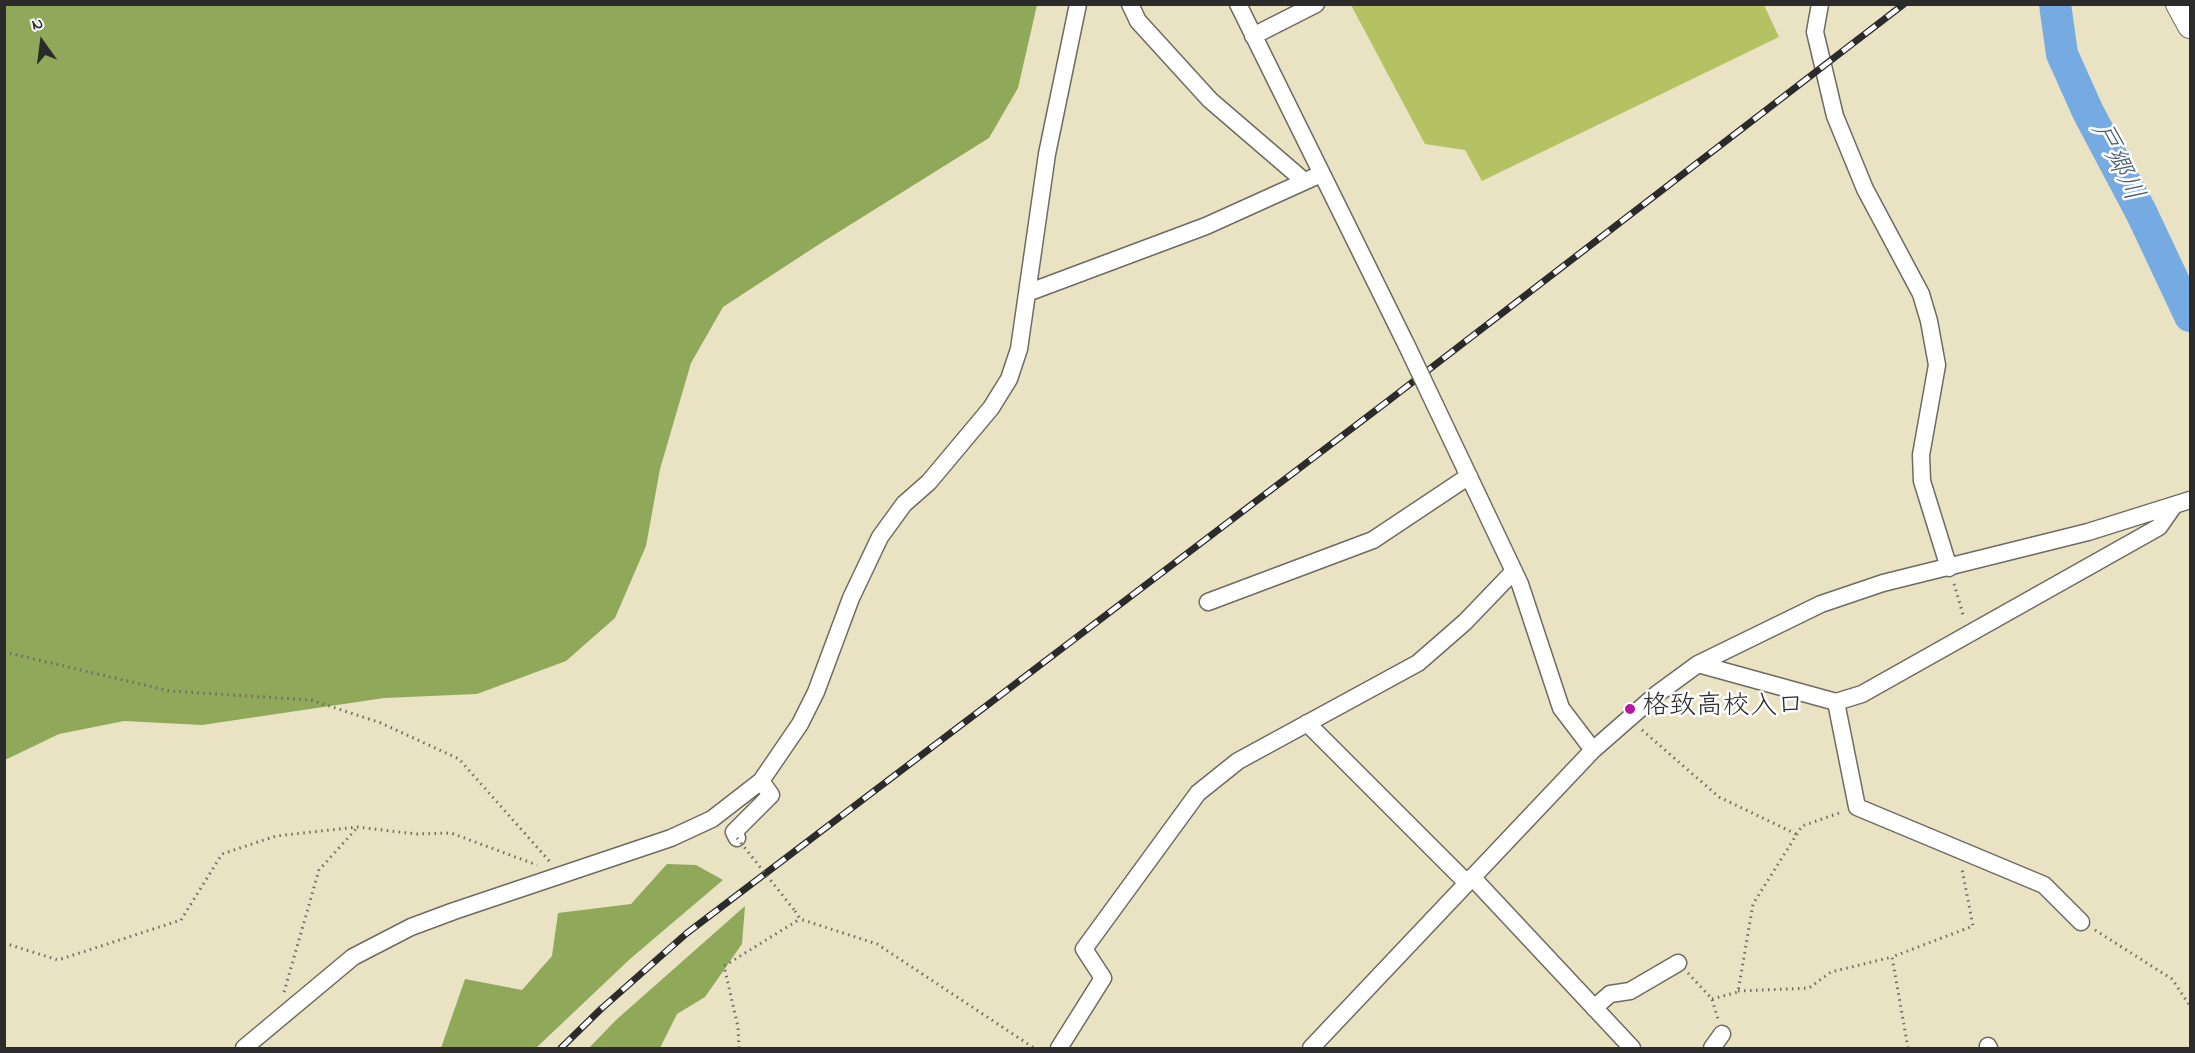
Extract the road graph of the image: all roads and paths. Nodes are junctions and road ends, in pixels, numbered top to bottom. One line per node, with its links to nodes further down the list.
1 (1078, 4): 11 (street)
2 (1130, 4): 10 (street)
3 (1238, 4): 8 (street)
4 (1316, 4): 8 (street)
5 (1820, 4): 15 (street)
6 (2178, 4): 7 (highway)
7 (2190, 26)
8 (1254, 36): 9 (street)
9 (1321, 174): 10 (street); 12 (street, bridge)
10 (1303, 180): 11 (street)
11 (1027, 293): 25 (street)
12 (1469, 476): 16 (street); 17 (street)
13 (2190, 500): 14 (street)
14 (2173, 507): 15 (street); 18 (street)
15 (1949, 568): 18 (path); 20 (street)
16 (1514, 571): 23 (street); 24 (street)
17 (1208, 602)
18 (1969, 634): 21 (street)
19 (4, 652): 31 (path)
20 (1698, 664): 21 (street); 22 (street)
21 (1836, 702): 26 (street)
22 (1629, 718): 24 (street); 28 (path)
23 (1307, 723): 32 (street); 47 (street)
24 (1593, 750): 32 (street)
25 (762, 781): 29 (street); 31 (street)
26 (1857, 807): 28 (path); 30 (street)
27 (357, 827): 31 (path); 35 (path); 40 (path)
28 (1797, 834): 38 (path)
29 (736, 838): 33 (path, bridge)
30 (1959, 849): 34 (street); 36 (path)
31 (561, 874): 44 (street)
32 (1469, 880): 42 (street); 48 (street)
33 (800, 919): 45 (path); 46 (path)
34 (2081, 922): 41 (path)
35 (4, 943)
36 (1892, 957): 38 (path); 51 (path)
37 (1678, 963): 39 (path); 42 (street)
38 (1738, 992): 39 (path)
39 (1712, 999): 43 (path)
40 (281, 1002)
41 (2190, 1006)
42 (1594, 1008): 49 (street)
43 (1722, 1034): 50 (street)
44 (244, 1048)
45 (739, 1048)
46 (1034, 1048)
47 (1059, 1048)
48 (1311, 1048)
49 (1632, 1048)
50 (1712, 1048)
51 (1908, 1048)

